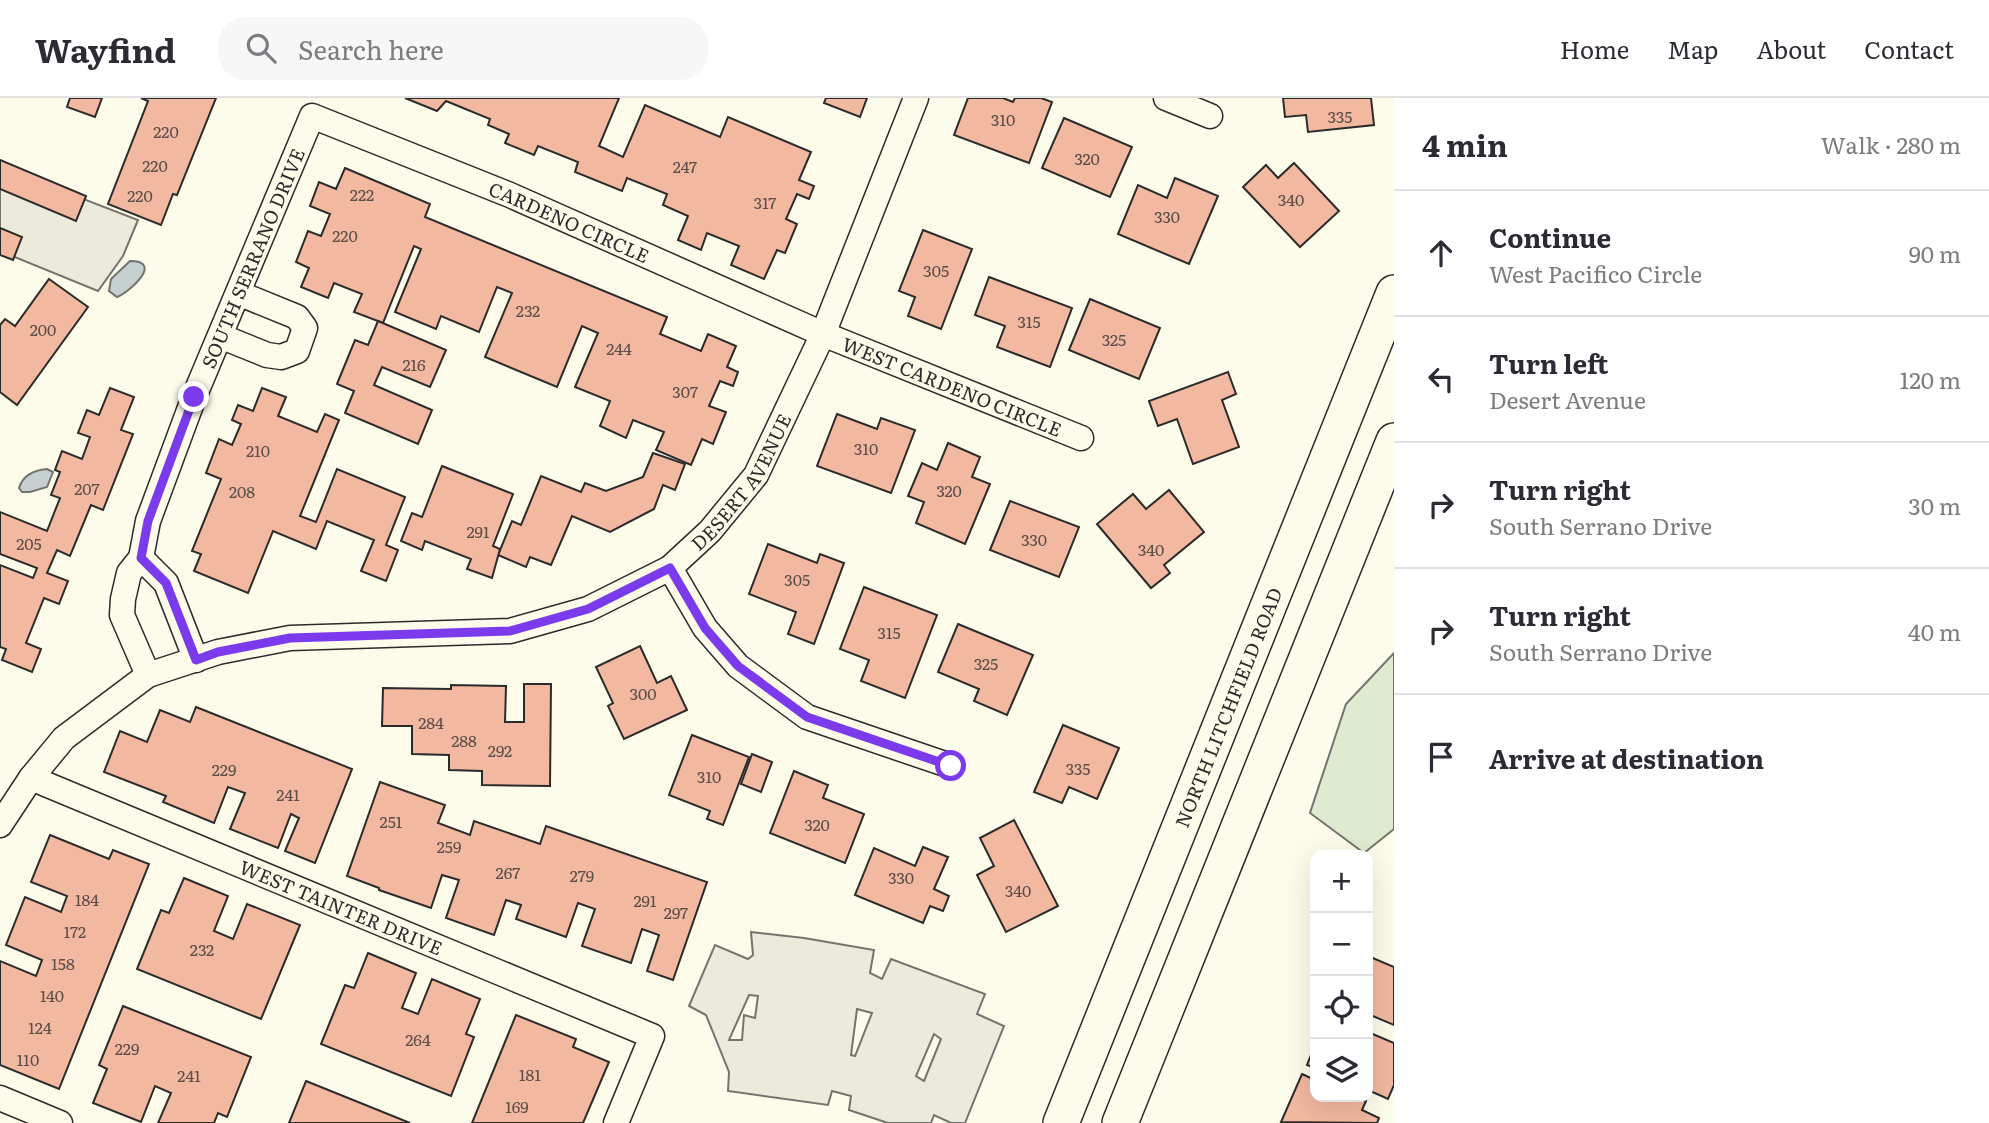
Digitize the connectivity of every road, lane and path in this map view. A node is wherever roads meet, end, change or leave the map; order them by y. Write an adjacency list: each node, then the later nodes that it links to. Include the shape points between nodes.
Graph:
1 (916, 98): 7 (street, DESERT AVENUE)
2 (1166, 98): 4 (street)
3 (312, 116): 5 (street, SOUTH SERRANO DRIVE); 7 (street, CARDENO CIRCLE, via 510,195)
4 (1210, 116)
5 (238, 293): 8 (street, SOUTH SERRANO DRIVE); 8 (street, via 297,317 305,328 298,351 281,357 267,355)
6 (1394, 293): 21 (main road, NORTH LITCHFIELD ROAD)
7 (823, 334): 9 (street, WEST CARDENO CIRCLE); 12 (street, DESERT AVENUE, via 756,475 710,531)
8 (220, 336): 11 (street, SOUTH SERRANO DRIVE, via 148,521)
9 (1081, 438)
10 (1394, 442): 22 (main road)
11 (141, 558): 13 (street, via 166,583); 14 (street, SOUTH SERRANO DRIVE, via 129,573 122,615)
12 (670, 568): 13 (street, DESERT AVENUE, via 588,609 510,631 290,638); 15 (street, via 705,628 738,666 807,717)
13 (196, 660): 14 (street, DESERT AVENUE)
14 (148, 675): 16 (street, DESERT AVENUE, via 64,738)
15 (951, 766)
16 (32, 778): 17 (street, DESERT AVENUE); 20 (street, WEST TAINTER DRIVE, via 652,1036)
17 (0, 825)
18 (0, 1098): 19 (street)
19 (60, 1123)
20 (616, 1123)
21 (1060, 1123)
22 (1120, 1123)

